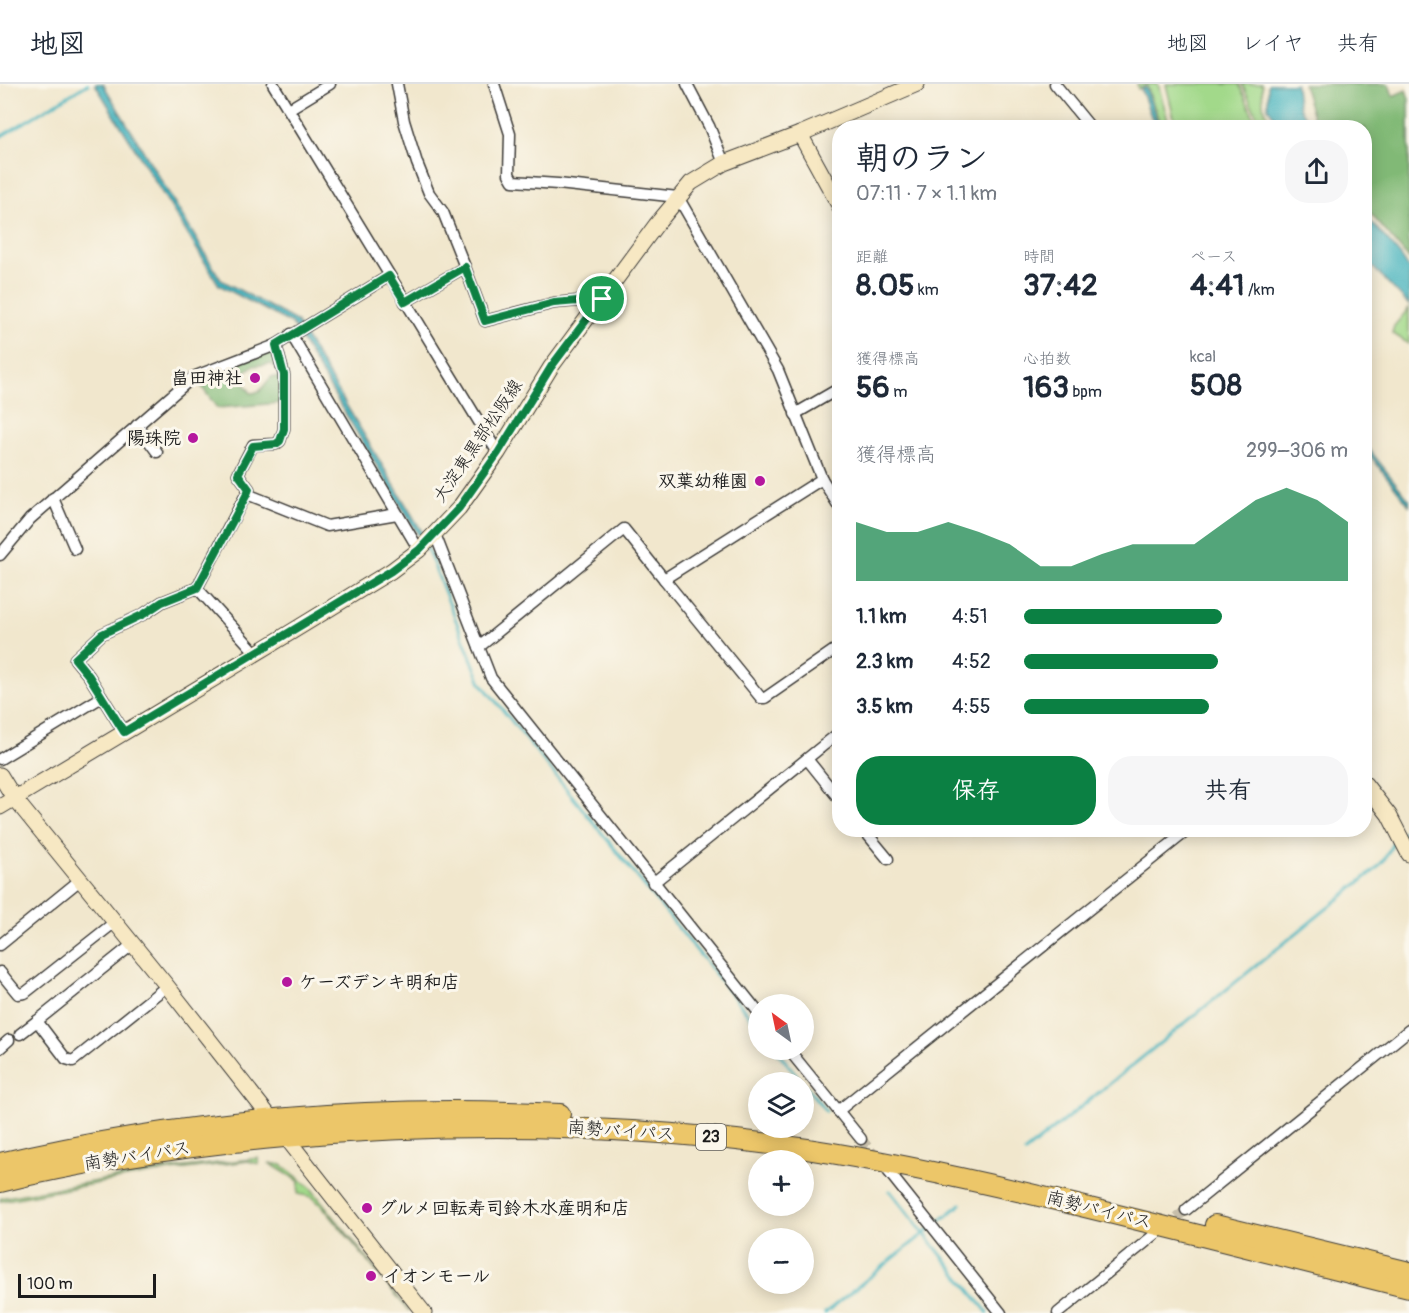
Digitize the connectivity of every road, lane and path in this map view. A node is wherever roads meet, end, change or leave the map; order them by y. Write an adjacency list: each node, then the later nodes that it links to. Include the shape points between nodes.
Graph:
1 (273, 84): 8 (street)
2 (330, 84): 8 (street)
3 (397, 84): 16 (street, via 417,163 429,193 443,212)
4 (494, 84): 15 (street, via 510,134 509,174 513,181)
5 (687, 84): 13 (street)
6 (917, 84): 10 (main road, 大淀東黒部松阪線)
7 (1055, 84): 11 (street)
8 (289, 109): 17 (street)
9 (832, 120): 12 (main road, 大淀東黒部松阪線)
10 (833, 120)
11 (1084, 120)
12 (800, 134): 13 (main road, 大淀東黒部松阪線); 14 (main road)
13 (724, 163): 15 (main road, 大淀東黒部松阪線, via 691,183)
14 (832, 192)
15 (678, 197): 18 (main road, 大淀東黒部松阪線); 23 (street, via 777,370)
16 (465, 267): 18 (street, via 485,321 554,303); 19 (street)
17 (389, 276): 19 (street); 20 (street)
18 (602, 299): 26 (main road, 大淀東黒部松阪線, via 551,367)
19 (405, 302): 26 (street)
20 (296, 331): 21 (street); 31 (street)
21 (276, 345): 24 (street, via 200,373); 28 (street, via 284,375 284,429 276,444 253,446 238,474 249,489)
22 (832, 393): 23 (street)
23 (795, 414): 27 (street)
24 (136, 425): 25 (street); 30 (street)
25 (157, 452)
26 (498, 453): 32 (main road, 大淀東黒部松阪線)
27 (822, 479): 29 (street); 36 (street)
28 (247, 494): 31 (street, via 327,526); 37 (street)
29 (832, 495)
30 (53, 498): 33 (street); 35 (street)
31 (397, 514): 34 (street)
32 (435, 534): 34 (main road, 大淀東黒部松阪線); 38 (street)
33 (75, 549)
34 (419, 550): 40 (main road, 大淀東黒部松阪線)
35 (0, 555)
36 (664, 579): 38 (street, via 624,529); 39 (street, via 761,698 765,699)
37 (197, 588): 40 (street); 41 (street, via 102,634 75,659)
38 (479, 647): 56 (street, via 491,678)
39 (832, 652)
40 (256, 653): 42 (main road, 大淀東黒部松阪線)
41 (102, 697): 42 (street); 44 (street)
42 (124, 732): 49 (main road, 大淀東黒部松阪線)
43 (832, 739): 45 (street)
44 (0, 759)
45 (807, 759): 47 (street); 56 (street)
46 (0, 776): 49 (main road)
47 (832, 790)
48 (1372, 792): 53 (main road)
49 (14, 798): 50 (main road, 大淀東黒部松阪線); 55 (main road)
50 (0, 807)
51 (870, 837): 54 (street)
52 (1179, 837): 67 (street)
53 (1409, 854)
54 (888, 859)
55 (80, 880): 57 (main road); 59 (street)
56 (654, 883): 62 (street)
57 (115, 922): 58 (main road); 60 (street, via 25,993 18,994)
58 (133, 944): 61 (main road); 63 (street)
59 (0, 945)
60 (0, 972)
61 (168, 987): 63 (street, via 73,1061 66,1059); 68 (main road)
62 (748, 999)
63 (37, 1021): 65 (street)
64 (1409, 1030): 74 (street)
65 (0, 1048)
66 (797, 1060): 67 (street)
67 (838, 1111): 70 (street)
68 (273, 1120): 69 (main road); 71 (highway, 南勢バイパス / 23, via 156,1134); 76 (highway, 南勢バイパス / 23, via 472,1111 613,1117 755,1130 932,1159)
69 (286, 1137): 73 (highway, 南勢バイパス / 23, via 147,1153); 77 (highway, 南勢バイパス / 23, via 542,1126 681,1134 798,1148 961,1178); 78 (main road)
70 (861, 1139)
71 (0, 1163)
72 (888, 1171): 79 (street)
73 (0, 1182)
74 (1186, 1210)
75 (1158, 1232): 80 (street)
76 (1409, 1272)
77 (1409, 1288)
78 (424, 1313)
79 (1001, 1313)
80 (1058, 1313)

